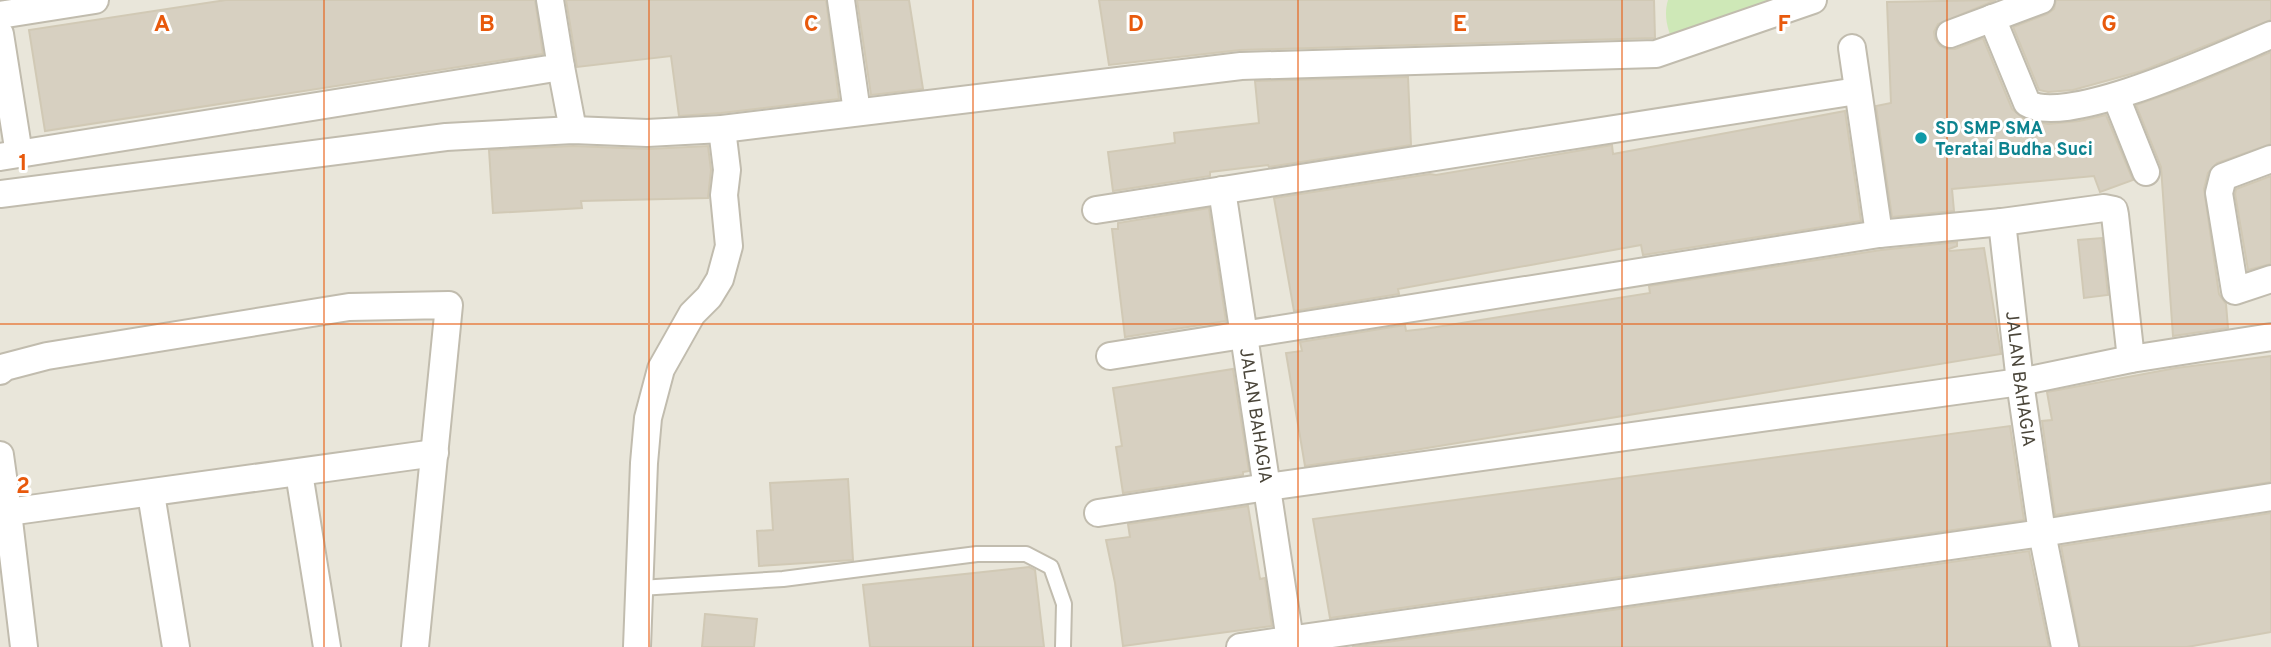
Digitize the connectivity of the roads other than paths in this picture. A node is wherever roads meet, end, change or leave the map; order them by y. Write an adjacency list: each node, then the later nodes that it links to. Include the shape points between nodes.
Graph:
1 (95, 0): 6 (street)
2 (550, 0): 12 (street)
3 (841, 0): 15 (street)
4 (1812, 0): 15 (street, via 1656,54 1241,66)
5 (2041, 0): 7 (street)
6 (0, 15)
7 (1992, 18): 9 (street); 14 (street, via 2026,103 2034,108 2068,108)
8 (0, 34): 18 (street)
9 (1950, 34)
10 (2271, 36): 14 (street)
11 (1852, 48): 13 (street)
12 (561, 67): 17 (street); 18 (street)
13 (1857, 91): 21 (street); 25 (street)
14 (2116, 97): 20 (street)
15 (857, 112): 16 (street)
16 (722, 128): 17 (street, via 647,133); 42 (street, via 729,246 720,279 692,314 661,369 648,418)
17 (573, 130): 22 (street, via 446,136)
18 (9, 155)
19 (2271, 159): 26 (street, via 2223,177 2219,193 2235,290)
20 (2146, 172)
21 (1222, 190): 23 (street); 27 (street, JALAN BAHAGIA)
22 (0, 194)
23 (1096, 210)
24 (2002, 222): 25 (street); 30 (street, via 2113,210); 32 (street, JALAN BAHAGIA)
25 (1879, 234): 27 (street)
26 (2271, 279)
27 (1244, 334): 29 (street); 36 (street, JALAN BAHAGIA)
28 (2271, 337): 30 (street)
29 (1110, 356)
30 (2131, 359): 32 (street)
31 (0, 370): 33 (street, via 47,356 349,307 449,305)
32 (2020, 382): 36 (street); 41 (street, JALAN BAHAGIA)
33 (436, 453): 35 (street); 47 (street)
34 (0, 454): 39 (street)
35 (299, 473): 37 (street); 46 (street)
36 (1267, 487): 40 (street); 43 (street, JALAN BAHAGIA)
37 (151, 494): 39 (street); 45 (street)
38 (2271, 497): 41 (street)
39 (8, 512): 44 (street)
40 (1098, 513)
41 (2042, 533): 43 (street); 51 (street, JALAN BAHAGIA)
42 (640, 588): 48 (street); 49 (lane, via 783,579 977,554 1027,554 1051,567 1064,604)
43 (1291, 643): 50 (street)
44 (24, 647)
45 (176, 647)
46 (327, 647)
47 (415, 647)
48 (637, 647)
49 (1063, 647)
50 (1240, 647)
51 (2065, 647)

